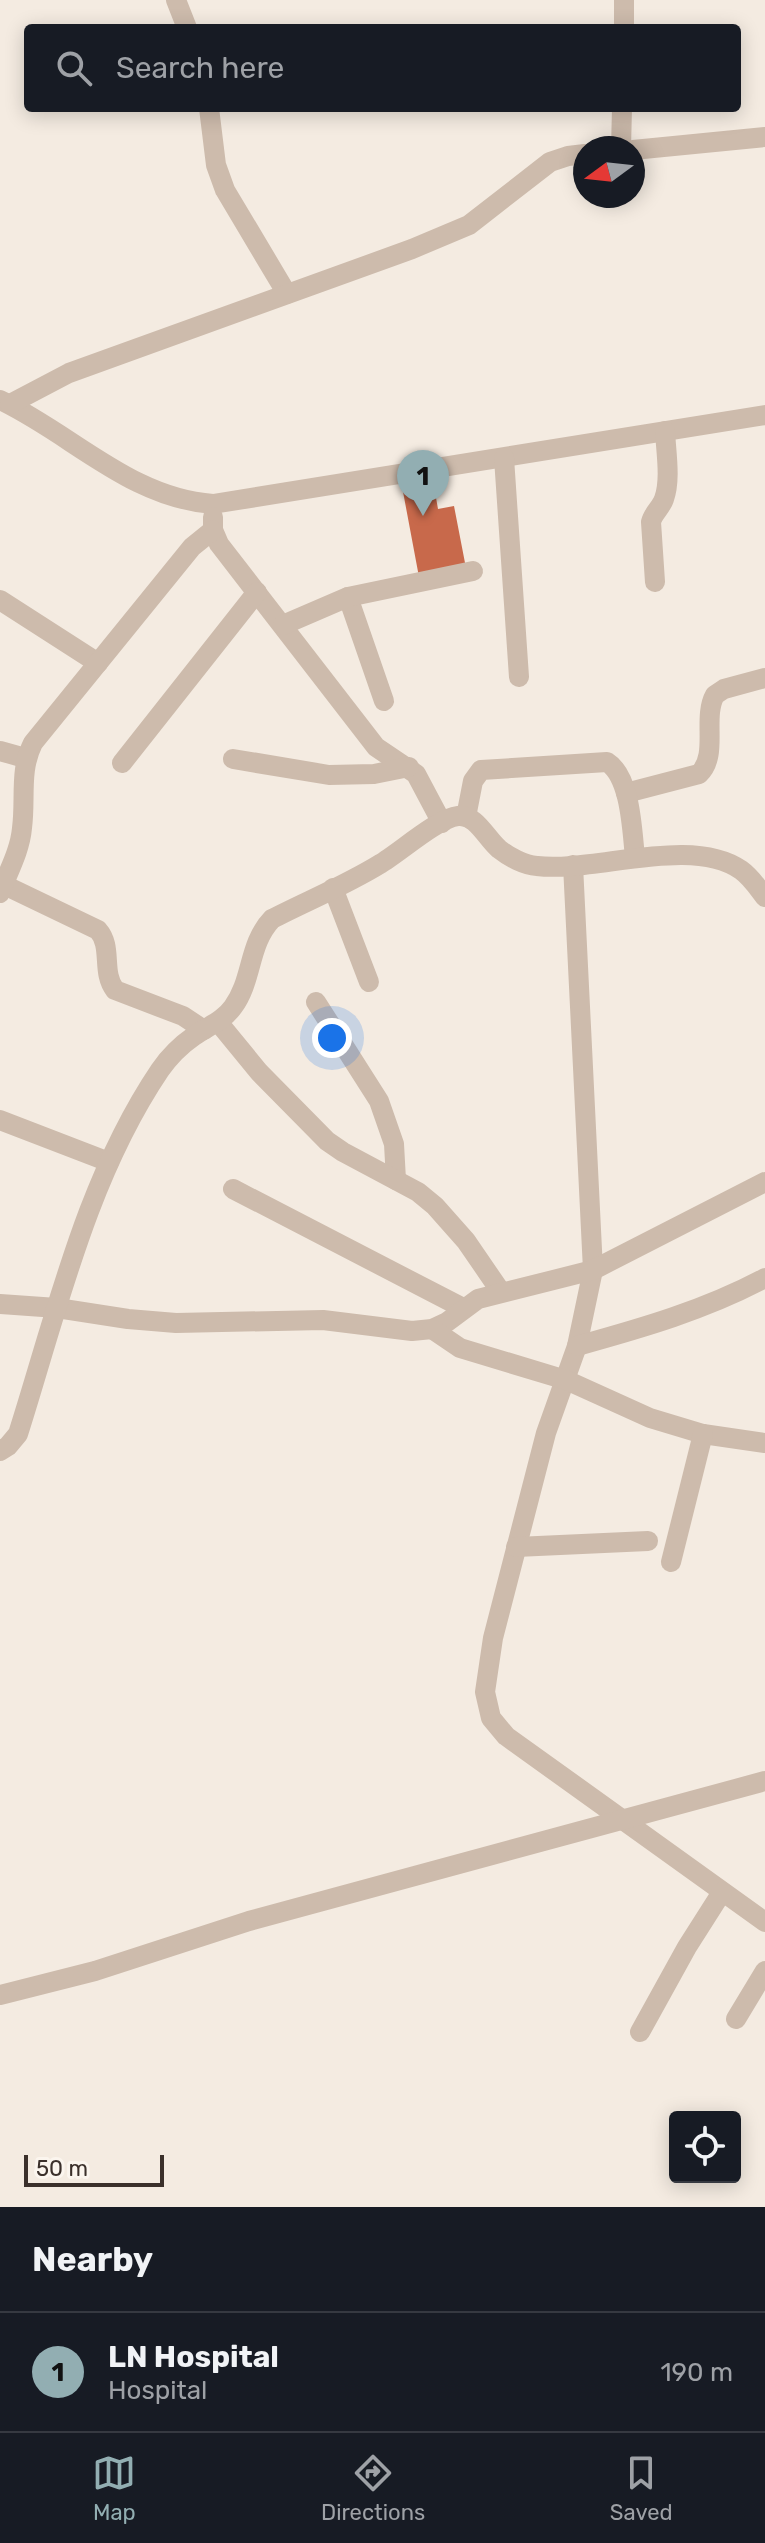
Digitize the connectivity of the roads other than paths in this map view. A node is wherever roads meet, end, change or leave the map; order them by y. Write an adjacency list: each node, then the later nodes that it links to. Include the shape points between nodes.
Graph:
1 (176, 0): 3 (street)
2 (624, 0): 4 (street)
3 (185, 24)
4 (624, 24)
5 (209, 112): 11 (street, via 225,190)
6 (622, 112): 7 (street)
7 (621, 136)
8 (765, 137): 9 (street)
9 (645, 149)
10 (573, 155): 11 (street, via 550,162 469,225)
11 (287, 294): 12 (street, via 69,373)
12 (5, 402): 16 (street, via 118,474 173,498)
13 (765, 415): 14 (street)
14 (665, 431): 15 (street); 19 (street, via 666,490 651,522)
15 (504, 458): 16 (street); 25 (street)
16 (213, 504): 17 (street)
17 (213, 530): 20 (street); 24 (street, via 192,547)
18 (473, 571): 21 (street)
19 (655, 582)
20 (257, 592): 23 (street); 31 (street)
21 (348, 597): 23 (street); 27 (street)
22 (0, 601): 24 (street)
23 (283, 625): 32 (street, via 376,747)
24 (98, 663): 29 (street)
25 (519, 677)
26 (765, 678): 33 (street, via 715,695 708,757 699,774)
27 (384, 701)
28 (0, 751): 29 (street)
29 (25, 758): 38 (street, via 22,830)
30 (233, 759): 32 (street, via 329,775)
31 (122, 763)
32 (409, 767): 35 (street)
33 (626, 793): 34 (street, via 618,772 607,762 487,767 476,774); 36 (street)
34 (466, 817): 35 (street); 37 (street, via 518,861)
35 (442, 823): 39 (street)
36 (635, 857): 37 (street); 40 (street, via 685,856 728,864 741,870)
37 (573, 865): 49 (street)
38 (1, 887): 43 (street, via 98,930 115,990)
39 (333, 888): 41 (street); 43 (street, via 261,930 241,995)
40 (765, 897)
41 (369, 982)
42 (316, 1002): 46 (street, via 379,1101 394,1144)
43 (211, 1026): 45 (street, via 176,1050 161,1069); 46 (street, via 327,1141)
44 (0, 1120): 45 (street)
45 (109, 1162): 53 (street)
46 (396, 1180): 51 (street, via 435,1206)
47 (765, 1182): 49 (street)
48 (233, 1189): 54 (street)
49 (593, 1270): 51 (street); 56 (street)
50 (765, 1278): 56 (street, via 679,1317)
51 (501, 1292): 54 (street)
52 (0, 1304): 53 (street)
53 (57, 1308): 55 (street, via 176,1323 323,1320); 60 (street, via 18,1434)
54 (463, 1308): 55 (street)
55 (432, 1329): 57 (street, via 460,1348)
56 (577, 1346): 57 (street)
57 (566, 1380): 58 (street, via 650,1418); 62 (street)
58 (703, 1434): 59 (street); 63 (street)
59 (765, 1443)
60 (0, 1451)
61 (648, 1541): 62 (street)
62 (516, 1547): 65 (street, via 485,1692 491,1718 506,1736)
63 (671, 1562)
64 (765, 1781): 65 (street)
65 (620, 1820): 66 (street); 69 (street)
66 (722, 1892): 67 (street); 71 (street)
67 (765, 1922)
68 (762, 1983): 70 (street)
69 (0, 1995)
70 (736, 2019)
71 (640, 2032)

